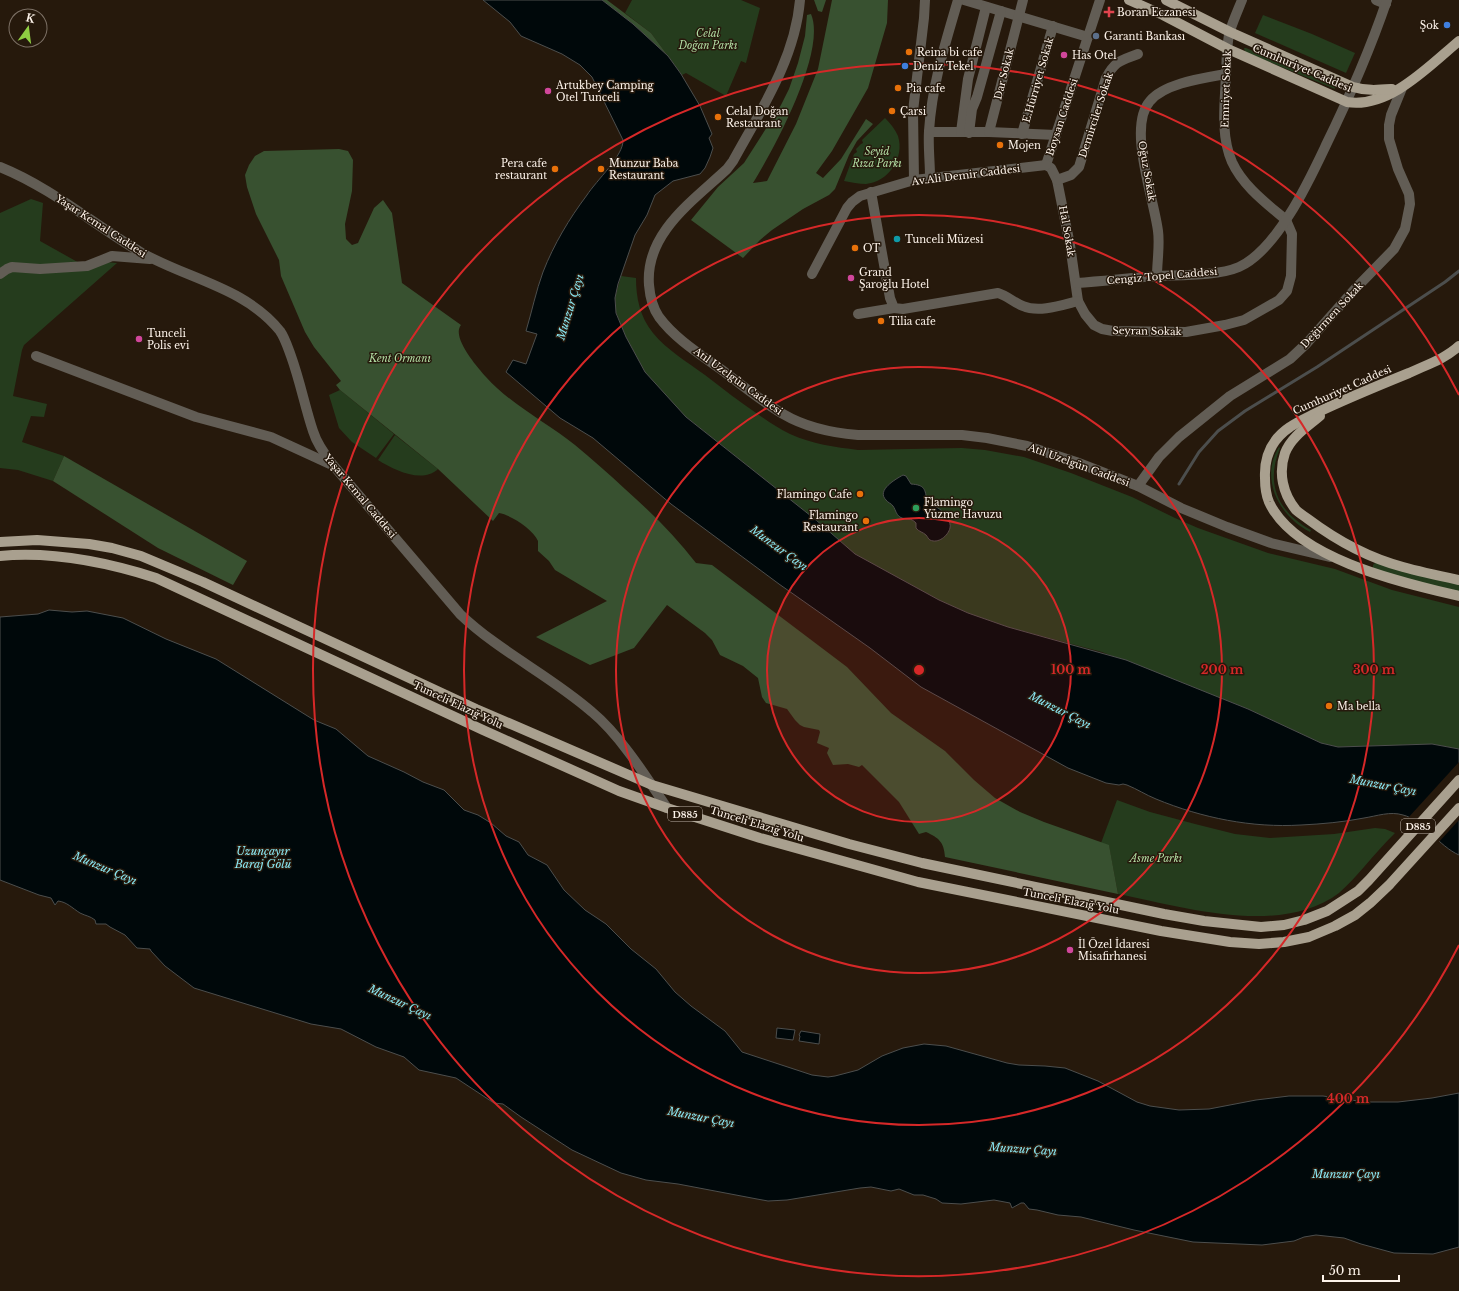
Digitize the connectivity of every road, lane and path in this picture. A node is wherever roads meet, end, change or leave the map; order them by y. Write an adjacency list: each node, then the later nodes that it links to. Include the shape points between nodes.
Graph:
1 (800, 0): 48 (street, Atıl Uzelgün Caddesi, via 796,25 780,75 733,161 676,216 656,248 648,279 649,294 658,316 689,345 750,391 795,420 833,432 852,434 962,434 1010,442 1043,450)
2 (925, 0): 32 (street, via 913,111)
3 (958, 0): 24 (street, via 939,63)
4 (964, 0): 11 (street)
5 (1023, 0): 13 (street, Dar Sokak)
6 (1100, 0): 16 (street, Boysan Caddesi)
7 (1129, 0): 18 (main road, Cumhuriyet Caddesi)
8 (1166, 0): 15 (main road)
9 (1242, 0): 15 (street, Emniyet Sokak)
10 (1383, 1): 21 (street, Cengiz Topel Caddesi, via 1371,44)
11 (986, 6): 12 (street); 26 (street, via 968,79)
12 (1001, 11): 13 (street); 26 (street)
13 (1019, 16): 14 (street); 25 (street, Dar Sokak)
14 (1053, 26): 16 (street); 27 (street, E.Hürriyet Sokak)
15 (1230, 32): 18 (street, Emniyet Sokak); 21 (main road)
16 (1088, 37): 28 (street, Boysan Caddesi)
17 (1459, 41): 22 (main road, Cumhuriyet Caddesi)
18 (1228, 49): 20 (street, Emniyet Sokak); 23 (main road, Cumhuriyet Caddesi)
19 (1138, 54): 33 (street, Demirciler Sokak, via 1116,63 1111,68 1079,167 1071,175)
20 (1226, 74): 35 (street, Emniyet Sokak, via 1224,132 1232,162 1249,186); 39 (street, Oğuz Sokak, via 1174,86 1158,94 1144,109 1140,140 1158,232)
21 (1352, 87): 22 (main road, via 1371,91); 23 (street, Cengiz Topel Caddesi)
22 (1402, 88): 23 (main road, Cumhuriyet Caddesi, via 1372,101); 48 (street, Değirmen Sokak, via 1391,115 1389,138 1409,194 1410,204 1405,229 1394,249 1301,349 1290,359 1230,396 1179,437 1159,456)
23 (1347, 102): 35 (street, Cengiz Topel Caddesi)
24 (929, 132): 26 (street); 31 (street)
25 (990, 132): 26 (street); 27 (street)
26 (965, 133)
27 (1022, 134): 28 (street)
28 (1056, 135): 29 (street, Boysan Caddesi)
29 (1046, 165): 31 (street, Av.Ali Demir Caddesi); 33 (street, Hal Sokak, via 1051,168)
30 (0, 167): 36 (street, Yaşar Kemal Caddesi, via 34,183)
31 (930, 177): 32 (street, Av.Ali Demir Caddesi)
32 (914, 180): 34 (street, Av.Ali Demir Caddesi)
33 (1057, 180): 40 (street, Hal Sokak)
34 (871, 192): 38 (street, Av.Ali Demir Caddesi, via 860,196 847,208); 42 (street)
35 (1286, 220): 39 (street, Cengiz Topel Caddesi, via 1267,244 1239,267 1209,273); 41 (street, Seyran Sokak, via 1292,234 1291,276 1287,291 1279,300 1244,320 1186,332 1113,331 1094,325)
36 (154, 259): 37 (street, via 112,256 87,266 40,269 12,267); 47 (street, Yaşar Kemal Caddesi, via 237,296 254,307 281,332 297,371 313,432)
37 (0, 274)
38 (812, 274)
39 (1156, 276): 40 (street, Cengiz Topel Caddesi)
40 (1077, 283): 41 (street, Hal Sokak)
41 (1078, 301): 42 (street, via 1033,309 998,293 903,309)
42 (894, 308): 43 (street)
43 (858, 314)
44 (1459, 346): 46 (main road, Cumhuriyet Caddesi, via 1442,359)
45 (36, 356): 47 (street, via 196,417 272,437)
46 (1331, 405): 51 (main road, Cumhuriyet Caddesi, via 1290,426 1277,438 1268,452 1264,469 1268,501 1278,517 1290,530); 52 (main road, via 1293,439 1285,452 1281,469 1282,483 1297,511 1334,536 1377,558 1402,567)
47 (333, 465): 55 (street, Yaşar Kemal Caddesi, via 460,614 483,635 604,722)
48 (1138, 486): 51 (street, Atıl Uzelgün Caddesi, via 1180,508 1271,543)
49 (0, 542): 55 (main road, Tunceli Elazığ Yolu / D885, via 37,540 89,544 141,556 203,582 476,710)
50 (0, 556): 56 (main road, Tunceli Elazığ Yolu / D885, via 38,555 82,559 156,578 483,730 619,790)
51 (1338, 559): 53 (main road, Cumhuriyet Caddesi, via 1396,581)
52 (1459, 580)
53 (1459, 596)
54 (1459, 780): 55 (main road, Tunceli Elazığ Yolu / D885, via 1358,891 1327,911 1304,920 1261,927 1164,914 922,863 849,844)
55 (652, 785): 56 (street, Yaşar Kemal Caddesi)
56 (667, 808): 57 (main road, Tunceli Elazığ Yolu / D885, via 760,838 918,882 1160,931 1260,944 1309,937 1355,915 1390,884)
57 (1459, 808)

